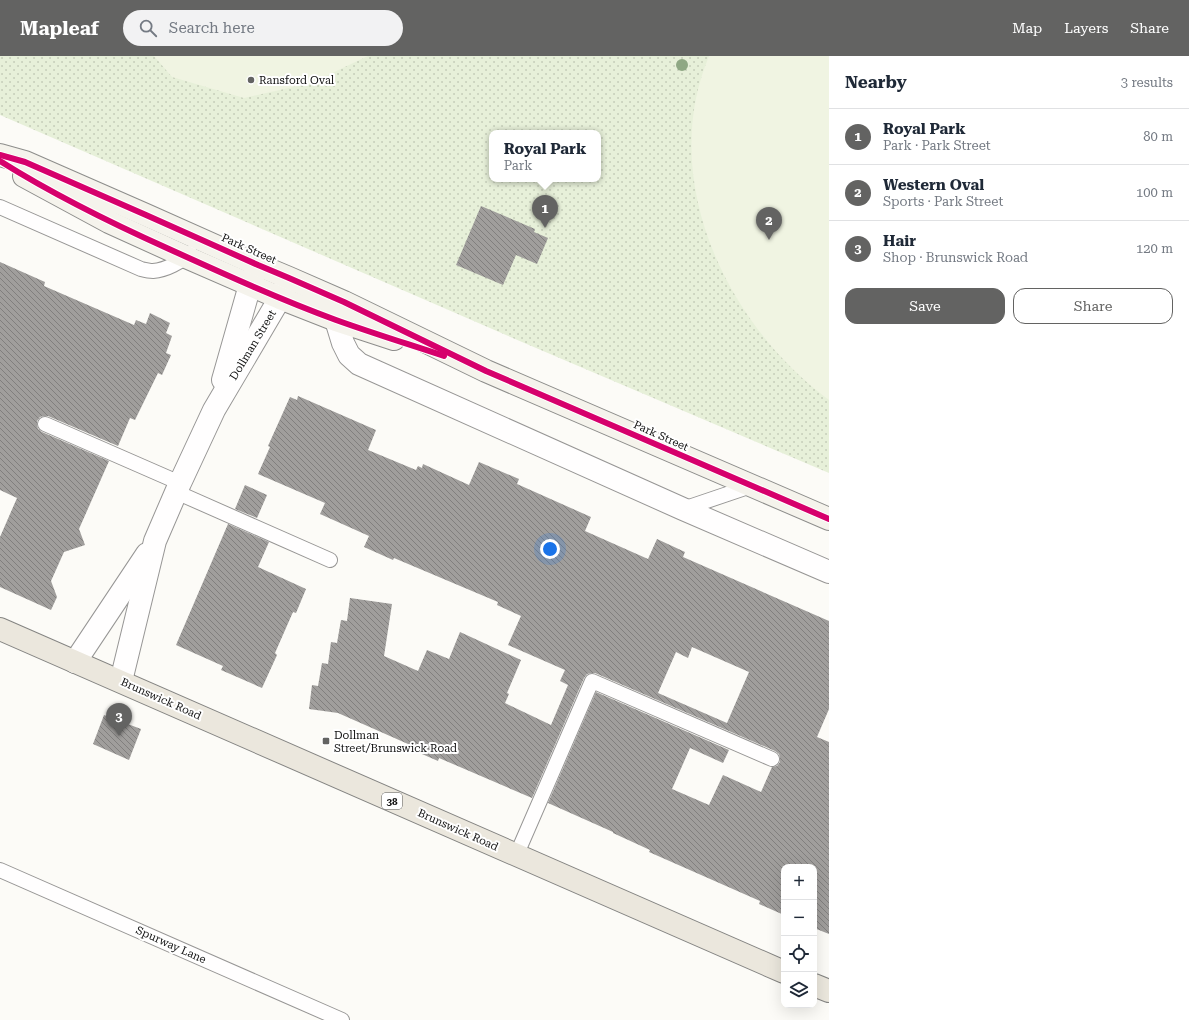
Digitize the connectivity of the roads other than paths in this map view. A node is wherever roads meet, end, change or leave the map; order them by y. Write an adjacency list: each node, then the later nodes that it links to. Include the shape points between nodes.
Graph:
1 (0, 155): 4 (street, Park Street, via 25,162)
2 (0, 161): 5 (street, Park Street, via 109,222)
3 (0, 207): 5 (lane, via 140,269 154,271 166,268)
4 (203, 240): 5 (lane); 6 (street, Park Street)
5 (186, 257): 8 (street, Park Street)
6 (258, 265): 7 (street, Park Street); 8 (street, Dollman Street)
7 (289, 278): 9 (street, Dollman Street); 11 (street, Park Street)
8 (250, 286): 9 (street, Park Street); 12 (street, Dollman Street)
9 (280, 298): 10 (street, Park Street); 12 (street, Dollman Street)
10 (336, 320): 11 (street, Park Street); 16 (street, via 349,355 359,364)
11 (486, 370): 14 (street, Park Street)
12 (214, 410): 15 (street, Dollman Street)
13 (45, 424): 15 (lane)
14 (751, 486): 16 (lane); 17 (street, Park Street)
15 (178, 487): 18 (street, Dollman Street); 19 (lane)
16 (683, 509): 20 (street)
17 (829, 519)
18 (155, 541): 22 (street, Dollman Street); 23 (street, Dollman Street)
19 (330, 560)
20 (829, 572)
21 (0, 629): 22 (main road, Brunswick Road / 38)
22 (75, 662): 23 (main road, Brunswick Road / 38)
23 (121, 681): 25 (main road, Brunswick Road / 38)
24 (772, 759): 25 (lane, via 592,681)
25 (516, 856): 27 (main road, Brunswick Road / 38)
26 (0, 870): 30 (lane, Spurway Lane)
27 (781, 971)
28 (817, 986): 29 (main road)
29 (829, 991)
30 (342, 1020)

